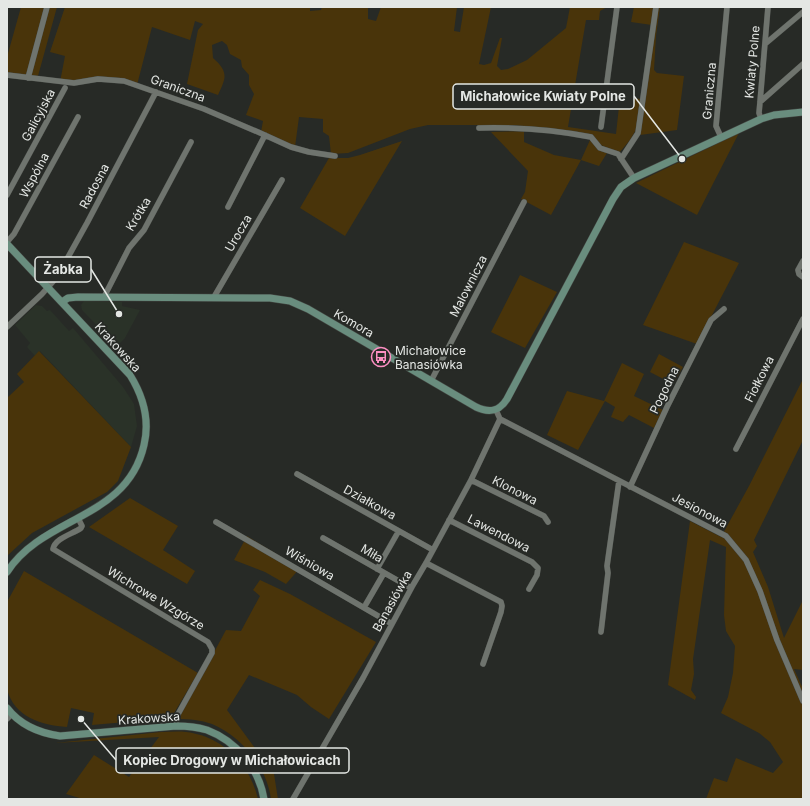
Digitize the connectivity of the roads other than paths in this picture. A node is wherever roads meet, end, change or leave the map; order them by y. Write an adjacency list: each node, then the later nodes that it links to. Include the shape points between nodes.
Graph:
1 (48, 7): 10 (street)
2 (617, 7): 17 (street)
3 (656, 7): 23 (street, via 638,133)
4 (728, 7): 20 (street, Graniczna, via 716,126)
5 (768, 7): 7 (street, Kwiaty Polne)
6 (803, 12): 7 (street)
7 (765, 44): 13 (street, Kwiaty Polne)
8 (803, 64): 13 (street)
9 (7, 75): 10 (street, Graniczna)
10 (28, 78): 12 (street, Graniczna, via 74,82 98,79 124,81)
11 (65, 88): 26 (street, Galicyjska)
12 (156, 92): 19 (street, Graniczna); 32 (street, Radosna, via 82,231)
13 (760, 102): 16 (street, Kwiaty Polne)
14 (803, 112): 16 (street)
15 (78, 117): 29 (street, Wspólna)
16 (760, 119): 20 (street)
17 (601, 127)
18 (479, 128): 23 (street, via 576,134 592,138 600,148 618,154)
19 (265, 135): 22 (street, Graniczna, via 291,147); 28 (street)
20 (721, 137): 24 (street)
21 (191, 142): 33 (street, Krótka, via 144,230 129,248)
22 (335, 156)
23 (621, 159): 24 (street)
24 (634, 178): 40 (street, via 612,199 507,399)
25 (282, 180): 34 (street, Urocza)
26 (7, 195)
27 (524, 202): 39 (street, Malownicza)
28 (228, 207)
29 (7, 243): 32 (street, Krakowska)
30 (803, 260): 31 (street, via 798,270)
31 (803, 277)
32 (48, 287): 35 (street, Krakowska); 38 (street, Radosna)
33 (104, 297): 34 (street, Komora); 35 (street, Komora, via 70,297)
34 (214, 297): 39 (street, Komora, via 270,298 295,302)
35 (62, 302): 47 (street, Krakowska, via 130,375 142,398 147,430 144,447 133,475 106,502)
36 (724, 309): 46 (street, Pogodna, via 711,320)
37 (803, 319): 42 (street, Fiołkowa)
38 (7, 327)
39 (431, 381): 40 (street, Komora, via 483,410)
40 (496, 410): 41 (street)
41 (500, 420): 44 (street, Banasiówka); 45 (street, Jesionowa)
42 (736, 449)
43 (297, 474): 53 (street, Działkowa)
44 (470, 480): 48 (street, Banasiówka); 50 (street, Klonowa, via 544,516)
45 (619, 481): 46 (street, Jesionowa); 62 (street)
46 (630, 487): 64 (street, Jesionowa, via 726,536 746,560)
47 (78, 518): 56 (street, Krakowska, via 28,548); 66 (street, Wichrowe Wzgórze, via 81,528 58,541 53,549 208,642 212,649 176,716)
48 (449, 520): 53 (street, Banasiówka); 59 (street, Lawendowa, via 532,562 538,568)
49 (216, 522): 61 (street, Wiśniowa)
50 (548, 522)
51 (397, 534): 55 (street)
52 (323, 538): 55 (street, Miła)
53 (432, 550): 54 (street, Banasiówka)
54 (426, 563): 58 (street, Banasiówka); 63 (street, via 501,602 501,612)
55 (377, 569): 57 (street, Miła)
56 (7, 572)
57 (384, 573): 58 (street, Miła); 60 (street)
58 (411, 588): 61 (street, Banasiówka)
59 (529, 589)
60 (366, 604)
61 (392, 624): 68 (street, Banasiówka)
62 (601, 632)
63 (484, 664)
64 (803, 702)
65 (9, 714): 66 (street, Krakowska, via 37,731 60,736)
66 (176, 726): 67 (street, Krakowska, via 206,730 234,746 250,764 261,786)
67 (264, 799)
68 (293, 799)

